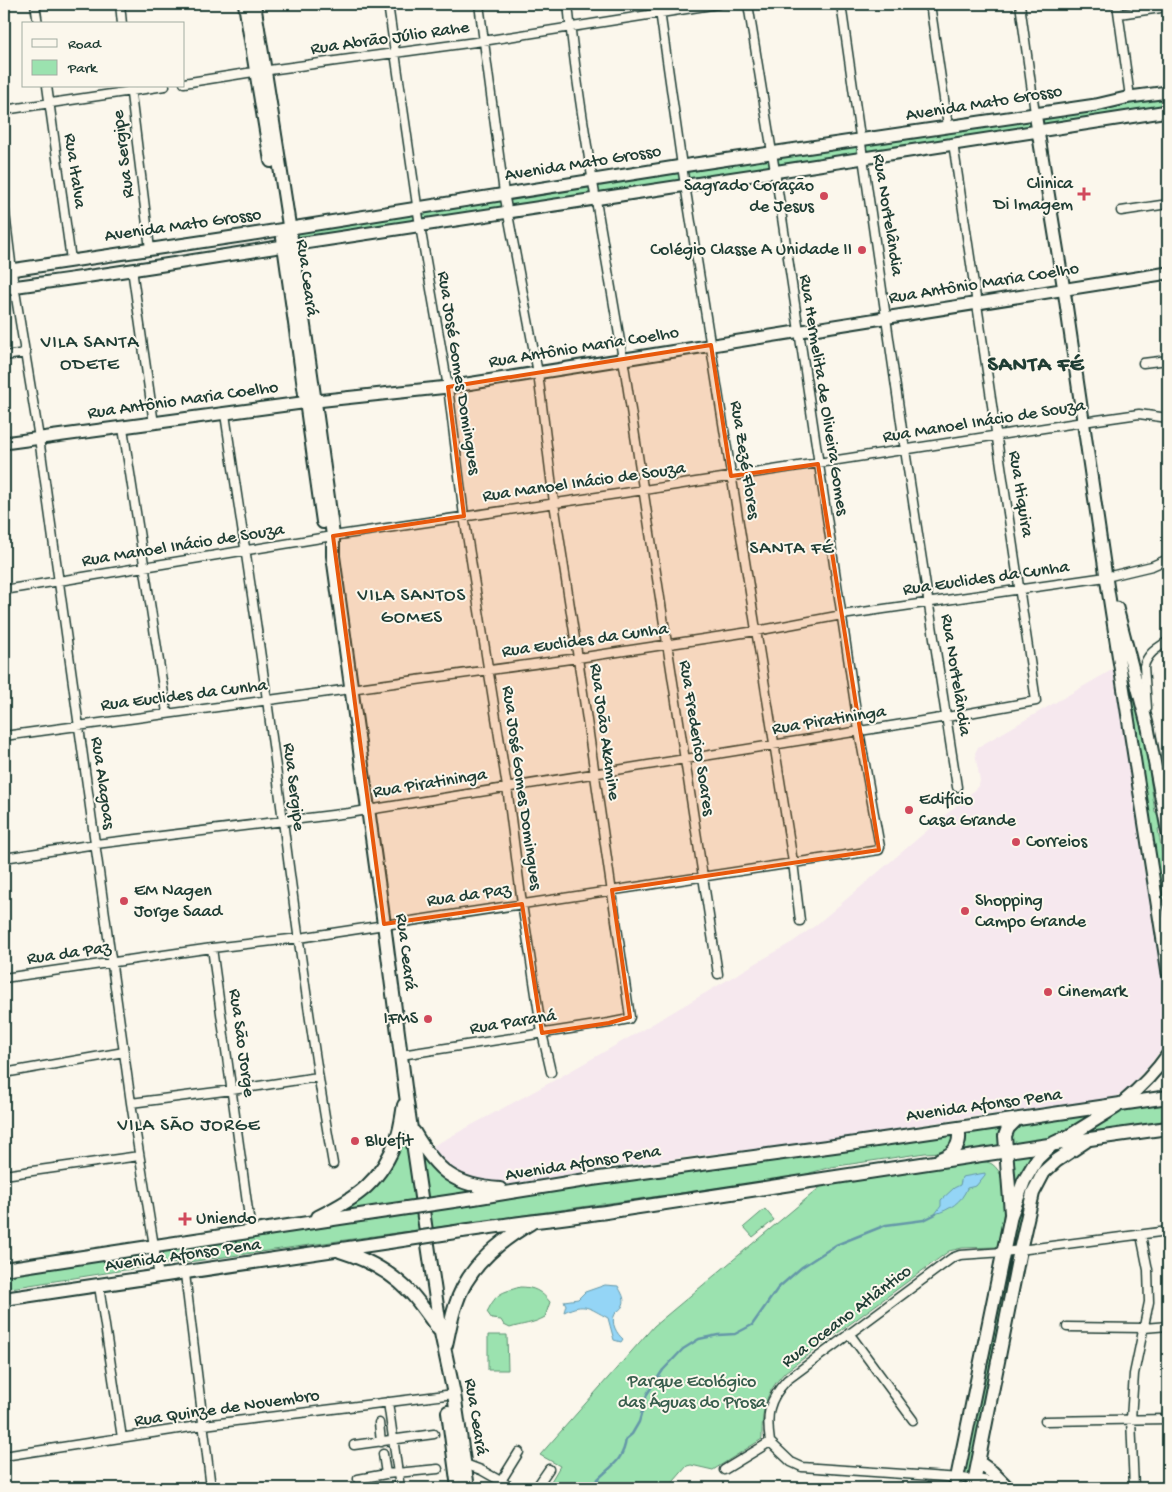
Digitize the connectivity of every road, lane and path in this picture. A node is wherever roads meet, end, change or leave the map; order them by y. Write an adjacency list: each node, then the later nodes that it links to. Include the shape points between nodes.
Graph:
1 (35, 4): 18 (street)
2 (120, 4): 19 (street)
3 (246, 4): 23 (main road, Rua Ceará)
4 (254, 4): 23 (main road, Rua Ceará)
5 (388, 4): 22 (street, Rua José Gomes Domingues)
6 (479, 4): 21 (street, Rua João Akamine)
7 (568, 4): 20 (street, Rua Frederico Soares)
8 (659, 4): 16 (street, Rua Zezé Flores)
9 (718, 4): 16 (street, Rua Abrão Júlio Rahe)
10 (748, 4): 37 (street, Rua Hermelita de Oliveira Gomes)
11 (841, 4): 35 (street, Rua Nortelândia)
12 (930, 4): 33 (street)
13 (1020, 4): 32 (street)
14 (1117, 4): 17 (street)
15 (1168, 7): 17 (street)
16 (660, 12): 20 (street, Rua Abrão Júlio Rahe); 39 (street, Rua Zezé Flores)
17 (1118, 14): 28 (street)
18 (38, 22)
19 (122, 22)
20 (570, 27): 21 (street, Rua Abrão Júlio Rahe); 41 (street, Rua Frederico Soares)
21 (484, 41): 22 (street, Rua Abrão Júlio Rahe); 43 (street, Rua João Akamine)
22 (394, 53): 23 (street, Rua Abrão Júlio Rahe); 47 (street, Rua José Gomes Domingues)
23 (261, 71): 24 (street, Rua Abrão Júlio Rahe); 51 (main road, Rua Ceará)
24 (185, 83)
25 (47, 88): 29 (street, Rua Italva)
26 (131, 89): 29 (street); 54 (street, Rua Sergipe)
27 (1168, 92): 28 (main road, Avenida Mato Grosso)
28 (1130, 97): 32 (main road, Avenida Mato Grosso)
29 (49, 103): 30 (street); 56 (street, Rua Italva)
30 (4, 110)
31 (1168, 111): 34 (main road, Avenida Mato Grosso)
32 (1035, 113): 33 (main road, Avenida Mato Grosso); 34 (main road)
33 (948, 126): 35 (main road, Avenida Mato Grosso)
34 (1038, 132): 36 (main road, Avenida Mato Grosso); 62 (main road)
35 (859, 141): 37 (main road, Avenida Mato Grosso); 38 (street, Rua Nortelândia)
36 (953, 143): 38 (main road, Avenida Mato Grosso); 63 (street, Rua Itiquira)
37 (771, 153): 39 (main road, Avenida Mato Grosso); 40 (street, Rua Hermelita de Oliveira Gomes)
38 (864, 159): 40 (main road, Avenida Mato Grosso); 64 (street, Rua Nortelândia)
39 (682, 166): 41 (main road, Avenida Mato Grosso); 42 (street, Rua Zezé Flores)
40 (775, 171): 42 (main road, Avenida Mato Grosso); 65 (street, Rua Hermelita de Oliveira Gomes)
41 (592, 180): 43 (main road, Avenida Mato Grosso); 44 (street, Rua Frederico Soares)
42 (686, 185): 44 (main road, Avenida Mato Grosso); 66 (street, Rua Zezé Flores)
43 (504, 194): 47 (main road, Avenida Mato Grosso); 49 (street, Rua João Akamine)
44 (596, 199): 49 (main road, Avenida Mato Grosso); 69 (street, Rua Frederico Soares)
45 (1168, 204): 48 (street)
46 (4, 205): 57 (street, Rua Alagoas)
47 (418, 208): 50 (street, Rua José Gomes Domingues); 51 (main road, Avenida Mato Grosso)
48 (1121, 210)
49 (509, 213): 50 (main road, Avenida Mato Grosso); 72 (street, Rua João Akamine)
50 (420, 226): 53 (main road, Avenida Mato Grosso); 73 (street, Rua José Gomes Domingues)
51 (286, 229): 52 (main road, Avenida Mato Grosso); 53 (main road, Rua Ceará)
52 (247, 235): 54 (main road, Avenida Mato Grosso); 55 (main road, via 246,246)
53 (289, 246): 55 (main road, Avenida Mato Grosso); 74 (main road, Rua Ceará)
54 (150, 249): 56 (main road, Avenida Mato Grosso)
55 (235, 254): 58 (main road, Avenida Mato Grosso)
56 (71, 260): 57 (main road, Avenida Mato Grosso); 60 (main road)
57 (8, 270): 61 (street, Rua Alagoas)
58 (132, 270): 60 (main road, Avenida Mato Grosso); 78 (street)
59 (1168, 273): 62 (main road, Rua Antônio Maria Coelho)
60 (78, 277): 61 (main road, Avenida Mato Grosso)
61 (9, 287): 67 (street, Rua Alagoas)
62 (1064, 290): 63 (main road, Rua Antônio Maria Coelho); 77 (main road)
63 (976, 303): 64 (main road, Rua Antônio Maria Coelho); 80 (street, Rua Itiquira)
64 (887, 317): 65 (main road, Rua Antônio Maria Coelho); 83 (street, Rua Nortelândia)
65 (798, 331): 66 (main road, Rua Antônio Maria Coelho); 84 (street, Rua Hermelita de Oliveira Gomes)
66 (711, 345): 69 (main road, Rua Antônio Maria Coelho); 85 (street, Rua Zezé Flores)
67 (26, 353): 68 (street); 81 (street, Rua Alagoas)
68 (4, 356)
69 (623, 360): 72 (main road, Rua Antônio Maria Coelho); 86 (street, Rua Frederico Soares)
70 (1168, 360): 71 (street)
71 (1143, 363)
72 (538, 373): 73 (main road, Rua Antônio Maria Coelho); 87 (street, Rua João Akamine)
73 (448, 387): 74 (main road, Rua Antônio Maria Coelho); 88 (street, Rua José Gomes Domingues)
74 (311, 402): 75 (main road, Rua Antônio Maria Coelho); 89 (main road, Rua Ceará)
75 (225, 414): 78 (main road, Rua Antônio Maria Coelho); 90 (street, Rua Sergipe)
76 (1168, 418): 77 (street, Rua Manoel Inácio de Souza, via 1139,414)
77 (1082, 422): 80 (street, Rua Manoel Inácio de Souza); 93 (main road)
78 (154, 424): 79 (main road, Rua Antônio Maria Coelho)
79 (124, 428): 81 (main road, Rua Antônio Maria Coelho); 92 (street)
80 (996, 436): 83 (street, Rua Manoel Inácio de Souza); 96 (street, Rua Itiquira)
81 (39, 438): 82 (main road, Rua Antônio Maria Coelho); 94 (street, Rua Alagoas)
82 (4, 443)
83 (905, 450): 84 (street, Rua Manoel Inácio de Souza); 97 (street, Rua Nortelândia)
84 (818, 464): 85 (street, Rua Manoel Inácio de Souza); 98 (street, Rua Hermelita de Oliveira Gomes)
85 (731, 476): 86 (street, Rua Manoel Inácio de Souza); 99 (street, Rua Zezé Flores)
86 (644, 490): 87 (street, Rua Manoel Inácio de Souza); 101 (street, Rua Frederico Soares)
87 (554, 503): 88 (street, Rua Manoel Inácio de Souza); 102 (street, Rua João Akamine)
88 (464, 516): 89 (street, Rua Manoel Inácio de Souza); 103 (street, Rua José Gomes Domingues)
89 (329, 536): 90 (street, Rua Manoel Inácio de Souza); 104 (main road, Rua Ceará)
90 (245, 550): 92 (street, Rua Manoel Inácio de Souza); 105 (street, Rua Sergipe)
91 (1168, 559): 93 (street, Rua Euclides da Cunha, via 1152,566)
92 (145, 566): 94 (street, Rua Manoel Inácio de Souza); 107 (street)
93 (1106, 575): 96 (street, Rua Euclides da Cunha); 110 (main road); 115 (main road)
94 (59, 582): 95 (street, Rua Manoel Inácio de Souza); 109 (street, Rua Alagoas)
95 (4, 590)
96 (1020, 590): 97 (street, Rua Euclides da Cunha); 106 (street, Rua Itiquira)
97 (928, 602): 98 (street, Rua Euclides da Cunha); 108 (street, Rua Nortelândia)
98 (842, 615): 99 (street, Rua Euclides da Cunha); 111 (street, Rua Hermelita de Oliveira Gomes)
99 (756, 631): 101 (street, Rua Euclides da Cunha); 113 (street, Rua Zezé Flores)
100 (1168, 641): 110 (street, via 1148,657 1144,666)
101 (666, 644): 102 (street, Rua Euclides da Cunha); 114 (street, Rua Frederico Soares)
102 (578, 658): 103 (street, Rua Euclides da Cunha); 117 (street, Rua João Akamine)
103 (488, 670): 104 (street, Rua Euclides da Cunha); 118 (street, Rua José Gomes Domingues)
104 (352, 689): 105 (street, Rua Euclides da Cunha); 120 (main road, Rua Ceará)
105 (267, 701): 107 (street, Rua Euclides da Cunha); 122 (street, Rua Sergipe)
106 (1036, 701): 108 (street, Rua Piratininga)
107 (167, 713): 109 (street, Rua Euclides da Cunha)
108 (947, 718): 111 (street, Rua Piratininga); 119 (street, Rua Nortelândia)
109 (79, 725): 112 (street, Rua Euclides da Cunha); 124 (street, Rua Alagoas)
110 (1148, 728): 116 (main road)
111 (859, 730): 113 (street, Rua Piratininga); 125 (street, Rua Hermelita de Oliveira Gomes)
112 (4, 736)
113 (774, 745): 114 (street, Rua Piratininga); 127 (street, Rua Zezé Flores)
114 (683, 759): 117 (street, Rua Piratininga); 128 (street, Rua Frederico Soares)
115 (1135, 765): 116 (main road, via 1148,762); 134 (main road)
116 (1156, 766): 121 (main road)
117 (594, 774): 118 (street, Rua Piratininga); 129 (street, Rua João Akamine)
118 (507, 787): 120 (street, Rua Piratininga); 130 (street, Rua José Gomes Domingues)
119 (957, 787)
120 (368, 810): 122 (street, Rua Piratininga); 132 (main road, Rua Ceará)
121 (1166, 810): 123 (main road)
122 (282, 821): 124 (street, Rua Piratininga); 133 (street, Rua Sergipe)
123 (1168, 834)
124 (96, 844): 126 (street, Rua Piratininga); 136 (street, Rua Alagoas)
125 (879, 850): 127 (street, Rua da Paz)
126 (4, 858)
127 (793, 862): 128 (street, Rua da Paz); 131 (street, Rua Zezé Flores)
128 (702, 876): 129 (street, Rua da Paz); 138 (street, Rua Frederico Soares)
129 (612, 890): 130 (street, Rua da Paz); 140 (street, Rua João Akamine)
130 (522, 904): 132 (street, Rua da Paz); 141 (street, Rua José Gomes Domingues)
131 (800, 921)
132 (384, 924): 133 (street, Rua da Paz); 144 (main road, Rua Ceará)
133 (299, 938): 135 (street, Rua da Paz); 147 (street, Rua Sergipe)
134 (1166, 941): 137 (main road)
135 (212, 948): 136 (street, Rua da Paz); 148 (street, Rua São Jorge)
136 (112, 963): 139 (street, Rua da Paz); 142 (street, Rua Alagoas)
137 (1168, 973)
138 (718, 974)
139 (4, 978)
140 (629, 1019): 141 (street, Rua Paraná)
141 (542, 1033): 144 (street, Rua Paraná); 145 (street, Rua José Gomes Domingues)
142 (124, 1052): 146 (street); 151 (street, Rua Alagoas)
143 (1167, 1053): 152 (main road, via 1139,1089)
144 (401, 1056): 149 (main road, Rua Ceará)
145 (551, 1072)
146 (4, 1073)
147 (318, 1077): 148 (street); 162 (street, Rua Sergipe)
148 (232, 1090): 151 (street); 171 (street, Rua São Jorge)
149 (406, 1095): 154 (main road, Rua Ceará); 169 (main road, via 397,1138 372,1183 350,1201)
150 (1168, 1097): 152 (main road, Avenida Afonso Pena)
151 (131, 1103): 160 (street, Rua Alagoas)
152 (1122, 1103): 153 (main road, Avenida Afonso Pena); 158 (main road)
153 (1016, 1120): 155 (main road, Avenida Afonso Pena); 159 (main road, via 1006,1132)
154 (411, 1128): 166 (main road, via 429,1157 449,1176 487,1188); 185 (main road, Rua Ceará)
155 (958, 1128): 163 (main road, via 960,1137 955,1150 947,1157); 166 (main road, Avenida Afonso Pena)
156 (1168, 1128): 157 (main road, Avenida Afonso Pena)
157 (1090, 1138): 158 (main road, Avenida Afonso Pena); 174 (main road, via 1044,1172 1033,1193)
158 (1054, 1143): 159 (main road, Avenida Afonso Pena); 167 (main road, via 1030,1170)
159 (1005, 1151): 161 (main road, Avenida Afonso Pena); 165 (main road)
160 (139, 1156): 164 (street); 173 (street, Rua Alagoas)
161 (978, 1156): 163 (main road, Avenida Afonso Pena); 165 (main road, via 1001,1167)
162 (334, 1164)
163 (928, 1164): 168 (main road, Avenida Afonso Pena)
164 (4, 1175)
165 (1008, 1187): 167 (main road)
166 (528, 1190): 169 (main road, Avenida Afonso Pena, bridge)
167 (1011, 1215): 176 (main road)
168 (538, 1220): 175 (main road, Avenida Afonso Pena, bridge); 187 (main road, via 496,1247 471,1274 455,1306)
169 (308, 1222): 171 (main road, Avenida Afonso Pena)
170 (1168, 1231): 172 (street, Rua Oceano Atlântico)
171 (250, 1232): 173 (main road, Avenida Afonso Pena)
172 (1141, 1235): 174 (street, Rua Oceano Atlântico); 184 (street, via 1149,1288)
173 (155, 1247): 177 (main road, Avenida Afonso Pena); 179 (street, Rua Alagoas)
174 (1020, 1250): 176 (street, Rua Oceano Atlântico); 205 (main road)
175 (338, 1251): 178 (main road, Avenida Afonso Pena); 185 (main road, via 364,1260 401,1283)
176 (1004, 1252): 186 (street, Rua Oceano Atlântico, via 952,1258); 214 (main road)
177 (4, 1269)
178 (185, 1274): 179 (main road, Avenida Afonso Pena); 195 (street)
179 (159, 1277): 180 (main road, Avenida Afonso Pena)
180 (99, 1286): 181 (main road, Avenida Afonso Pena); 197 (street)
181 (4, 1299)
182 (1168, 1326): 184 (street)
183 (1066, 1327): 184 (street)
184 (1144, 1328): 191 (street, via 1134,1374)
185 (441, 1333): 187 (main road, Rua Ceará)
186 (849, 1334): 192 (street); 200 (street, Rua Oceano Atlântico, via 778,1390 771,1402)
187 (444, 1353): 188 (main road, Rua Ceará)
188 (450, 1395): 189 (street, Rua Quinze de Novembro); 206 (main road, Rua Ceará); 218 (main road, Rua Ceará)
189 (388, 1402): 195 (street, Rua Quinze de Novembro); 198 (street)
190 (1168, 1418): 191 (street)
191 (1131, 1419): 193 (street); 223 (street)
192 (913, 1420)
193 (1045, 1421)
194 (379, 1423): 199 (street)
195 (204, 1425): 197 (street, Rua Quinze de Novembro); 216 (street)
196 (434, 1434): 198 (street)
197 (122, 1438): 204 (street, Rua Quinze de Novembro)
198 (394, 1441): 199 (street); 210 (street)
199 (381, 1442): 201 (street)
200 (770, 1442): 209 (street); 214 (street, via 791,1462 802,1467)
201 (354, 1445)
202 (519, 1452): 213 (street)
203 (383, 1454): 211 (street)
204 (4, 1456)
205 (978, 1462): 215 (main road); 222 (main road)
206 (465, 1464): 213 (street); 219 (main road, Rua Ceará)
207 (438, 1468): 210 (street)
208 (549, 1469): 221 (street)
209 (724, 1470)
210 (398, 1473): 211 (street); 217 (street)
211 (386, 1474): 212 (street)
212 (358, 1479)
213 (501, 1481): 220 (street)
214 (956, 1483): 215 (street)
215 (974, 1484): 222 (street, via 990,1481)
216 (211, 1488)
217 (400, 1488)
218 (458, 1488)
219 (468, 1488)
220 (514, 1488)
221 (536, 1488)
222 (1008, 1488)
223 (1134, 1488)

